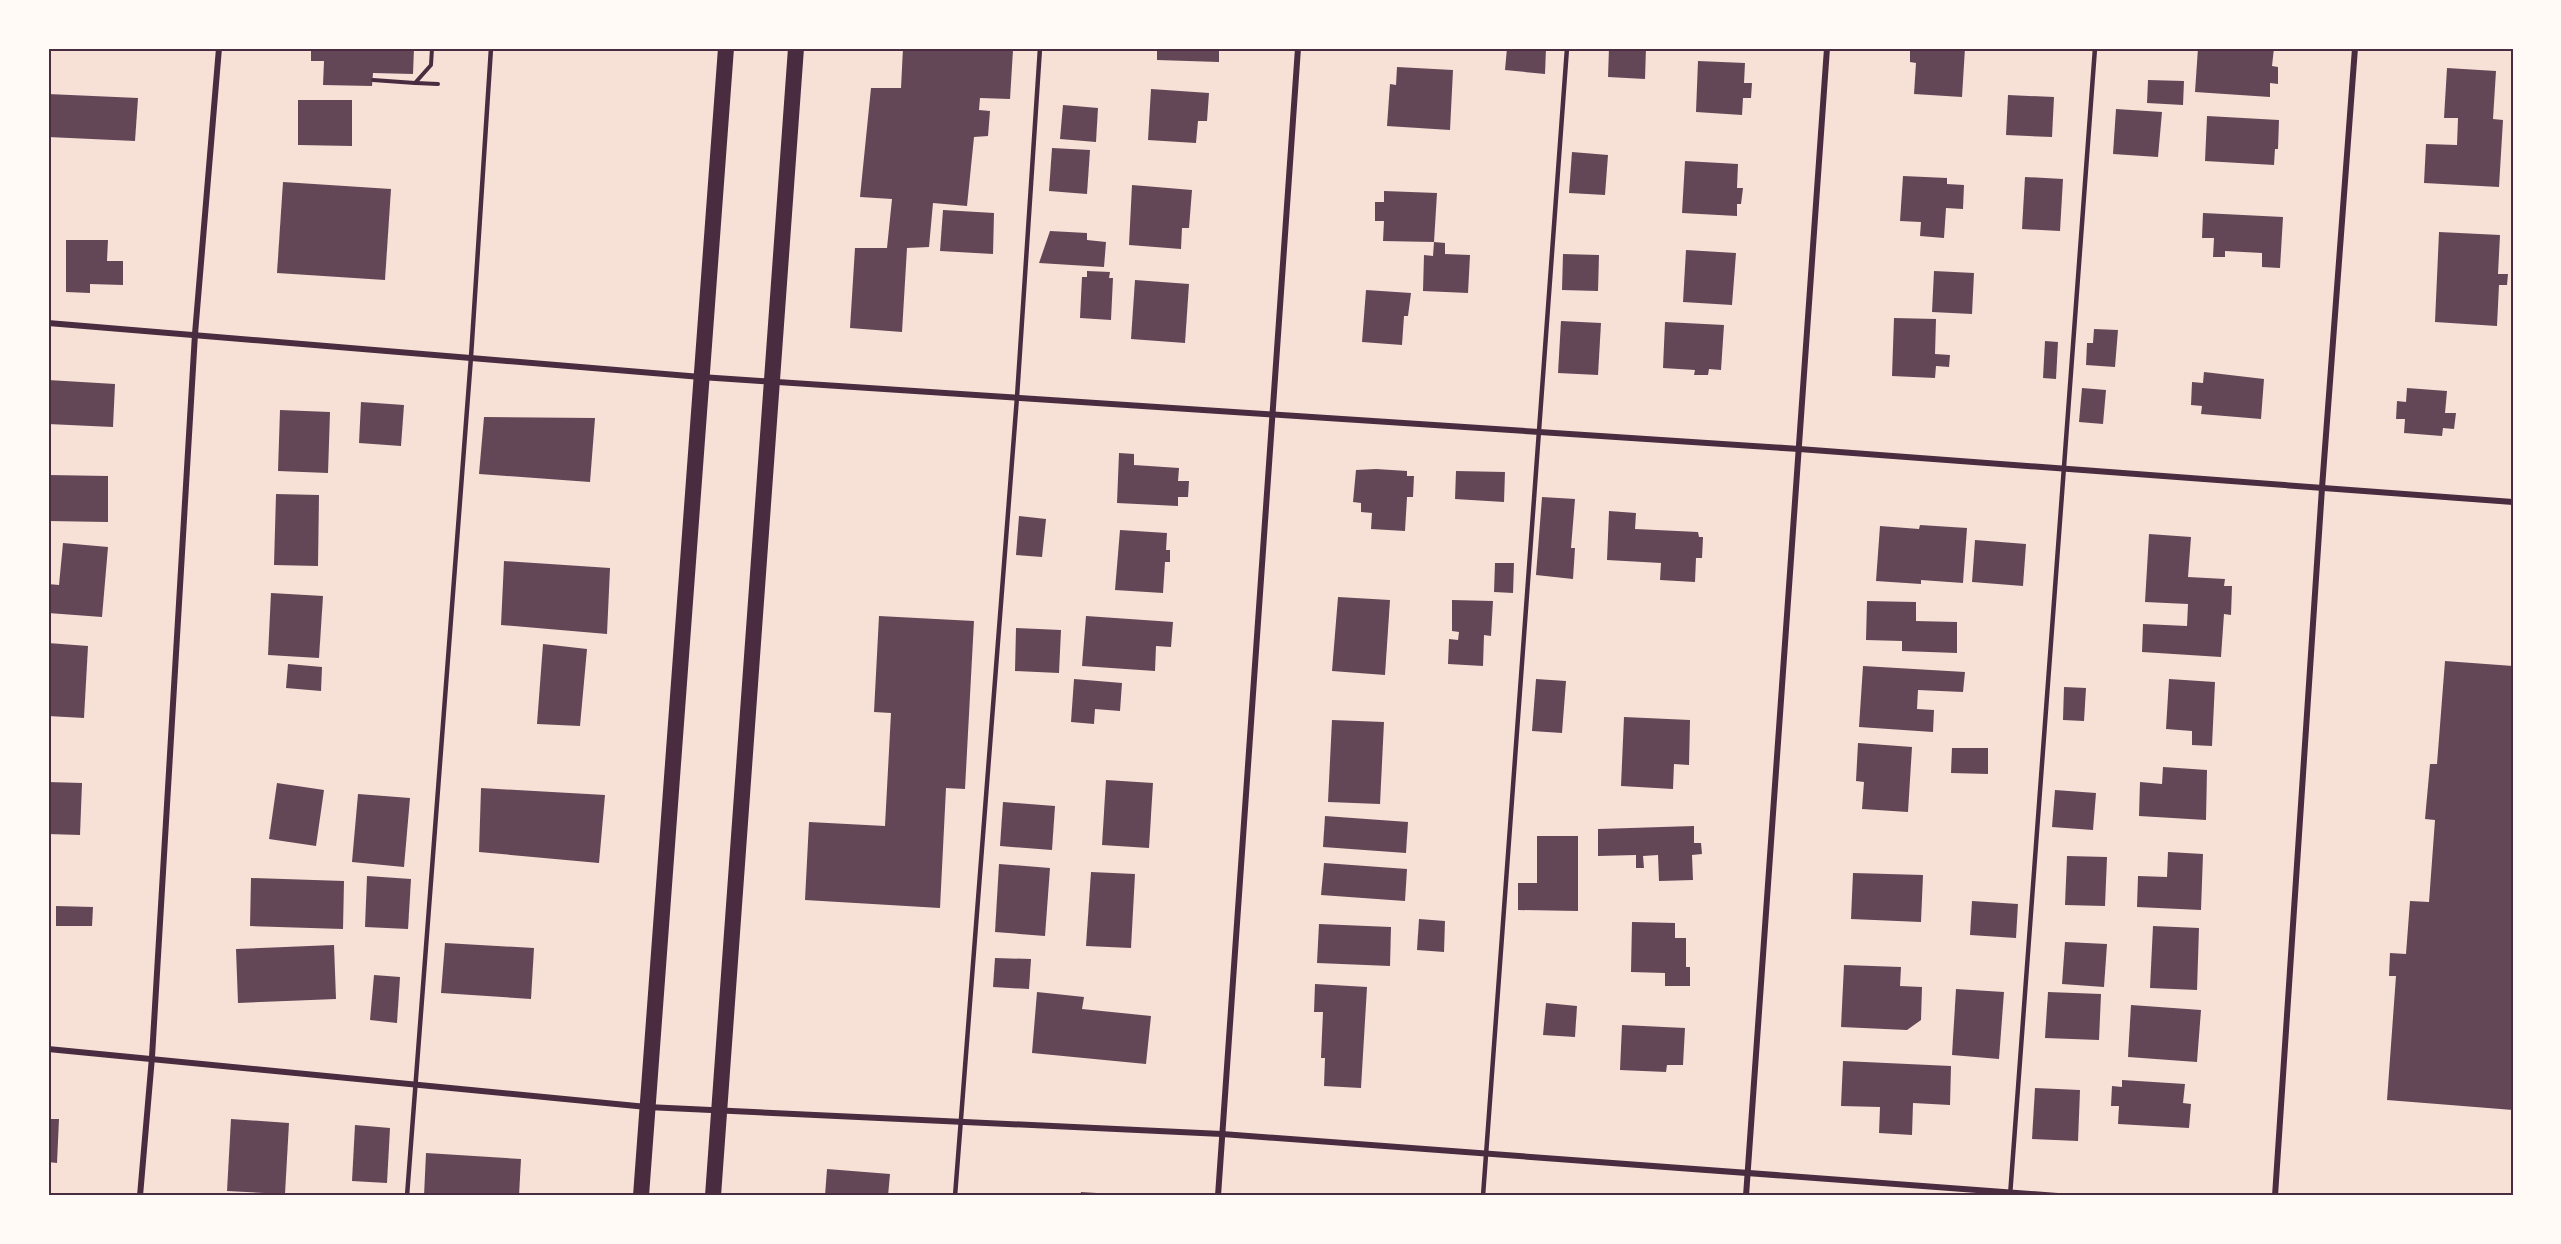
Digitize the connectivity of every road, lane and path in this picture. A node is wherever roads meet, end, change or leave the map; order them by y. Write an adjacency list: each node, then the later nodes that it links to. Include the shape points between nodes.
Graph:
1 (219, 48): 16 (street)
2 (432, 48): 13 (path, via 431,65)
3 (491, 48): 17 (lane)
4 (726, 48): 18 (highway)
5 (796, 48): 19 (highway)
6 (1040, 48): 20 (lane)
7 (1298, 48): 21 (street)
8 (1568, 48): 22 (lane)
9 (1827, 48): 23 (street)
10 (2095, 48): 24 (lane)
11 (2355, 48): 25 (street)
12 (373, 80): 13 (path)
13 (415, 83): 14 (path)
14 (438, 84)
15 (48, 323): 16 (street)
16 (195, 334): 17 (street); 28 (street)
17 (471, 357): 18 (street); 29 (lane)
18 (701, 377): 19 (street); 30 (highway)
19 (772, 380): 20 (street); 31 (highway)
20 (1017, 397): 21 (street); 32 (lane)
21 (1272, 416): 22 (street); 33 (street)
22 (1538, 432): 23 (street); 34 (lane)
23 (1799, 449): 24 (street); 35 (street)
24 (2064, 469): 25 (street); 36 (lane)
25 (2322, 488): 26 (street); 46 (street)
26 (2513, 502)
27 (48, 1048): 28 (street)
28 (152, 1057): 29 (street); 37 (street)
29 (417, 1084): 30 (street); 38 (lane)
30 (647, 1107): 31 (street); 39 (highway)
31 (719, 1112): 32 (street); 40 (highway)
32 (962, 1123): 33 (street); 41 (lane)
33 (1222, 1134): 34 (street); 42 (street)
34 (1486, 1154): 35 (street); 43 (lane)
35 (1747, 1174): 36 (street); 44 (street)
36 (2010, 1194): 45 (street)
37 (140, 1196)
38 (407, 1196)
39 (641, 1196)
40 (714, 1196)
41 (955, 1196)
42 (1218, 1196)
43 (1483, 1196)
44 (1746, 1196)
45 (2058, 1196)
46 (2275, 1196)

